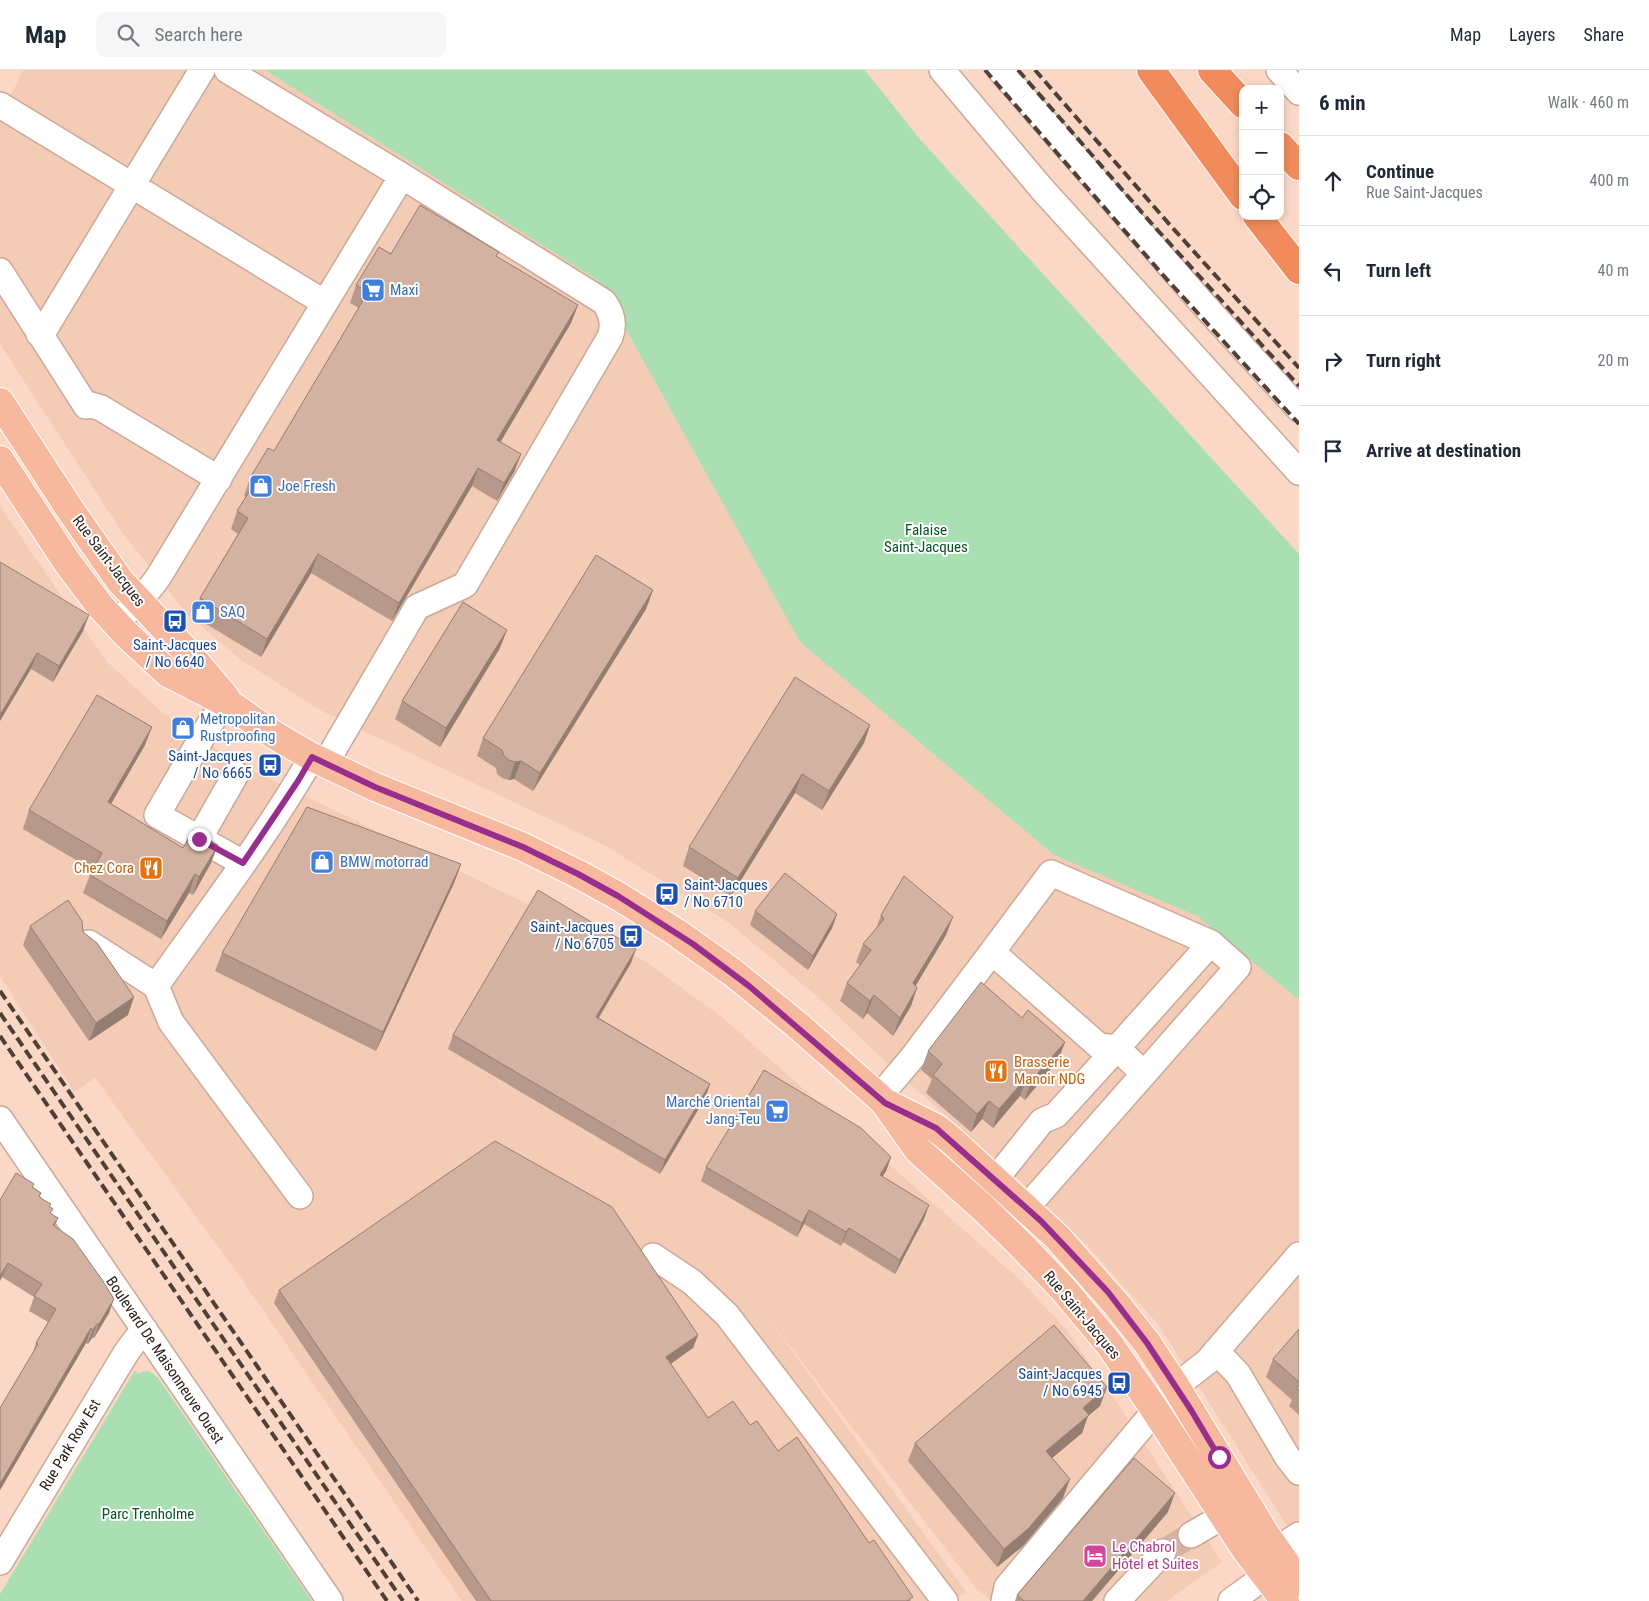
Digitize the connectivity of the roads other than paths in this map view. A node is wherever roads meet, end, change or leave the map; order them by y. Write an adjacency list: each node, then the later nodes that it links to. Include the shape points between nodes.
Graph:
1 (202, 70): 14 (street)
2 (227, 70): 13 (street)
3 (942, 70): 24 (street, via 1042,189)
4 (1000, 70): 22 (street, via 1203,304)
5 (1151, 70): 15 (highway)
6 (1212, 70): 9 (highway)
7 (1279, 70): 8 (street)
8 (1299, 92)
9 (1239, 100)
10 (0, 105): 14 (street)
11 (1284, 150): 12 (highway)
12 (1299, 166)
13 (402, 176): 19 (street); 29 (street, via 604,302 611,314 613,329 465,585 417,607 334,747)
14 (132, 186): 19 (street); 20 (street)
15 (1239, 191)
16 (1260, 220): 17 (highway)
17 (1299, 270)
18 (0, 271): 20 (street)
19 (325, 303): 25 (street)
20 (39, 334): 25 (street, via 86,406 101,408)
21 (0, 402): 26 (main road, Rue Saint-Jacques, via 94,544)
22 (1299, 409)
23 (0, 460): 27 (main road, Rue Saint-Jacques, via 78,577)
24 (1299, 472)
25 (218, 479): 26 (street, via 159,576)
26 (139, 602): 27 (street); 28 (main road, Rue Saint-Jacques, via 187,652)
27 (116, 622): 28 (main road, Rue Saint-Jacques, via 168,673)
28 (229, 705): 29 (main road, Rue Saint-Jacques); 31 (street, via 209,725 157,815)
29 (319, 761): 32 (street, via 298,781); 39 (main road, Rue Saint-Jacques, via 523,847 618,896 693,944 749,986)
30 (236, 774): 31 (street)
31 (199, 839): 32 (street)
32 (243, 863): 36 (street)
33 (1211, 942): 35 (street, via 1050,873); 37 (street); 38 (street, via 1238,967)
34 (89, 943): 36 (street)
35 (992, 952): 37 (street, via 1099,1046); 39 (street)
36 (156, 986): 42 (street, via 170,1022)
37 (1117, 1048): 38 (street); 41 (street, via 1056,1115 1042,1121)
38 (1144, 1074): 44 (street)
39 (882, 1100): 41 (main road, Rue Saint-Jacques, via 936,1128); 43 (main road, Rue Saint-Jacques, via 918,1150)
40 (4, 1133): 47 (street, Boulevard De Maisonneuve Ouest)
41 (995, 1180): 43 (street); 44 (main road, Rue Saint-Jacques)
42 (300, 1196)
43 (977, 1202): 50 (main road, Rue Saint-Jacques, via 1069,1296 1109,1344)
44 (1026, 1208): 49 (main road, Rue Saint-Jacques, via 1108,1292)
45 (653, 1256): 59 (street, via 692,1282 727,1315)
46 (1299, 1256): 48 (street)
47 (145, 1330): 56 (street, Rue Park Row Est, via 126,1353); 58 (street, Boulevard De Maisonneuve Ouest)
48 (1216, 1351): 49 (street); 51 (street, via 1238,1374)
49 (1176, 1387): 50 (street); 57 (main road, Rue Saint-Jacques, via 1242,1496)
50 (1153, 1408): 52 (main road, Rue Saint-Jacques); 60 (street, via 1006,1586)
51 (1299, 1472)
52 (1224, 1516): 54 (street); 57 (main road, Rue Saint-Jacques)
53 (1299, 1534): 57 (street, via 1290,1541)
54 (1190, 1535)
55 (1163, 1552): 61 (street)
56 (0, 1562)
57 (1283, 1573): 62 (street); 63 (main road, Rue Saint-Jacques)
58 (330, 1601)
59 (945, 1601)
60 (1004, 1601)
61 (1116, 1601)
62 (1231, 1601)
63 (1285, 1601)

